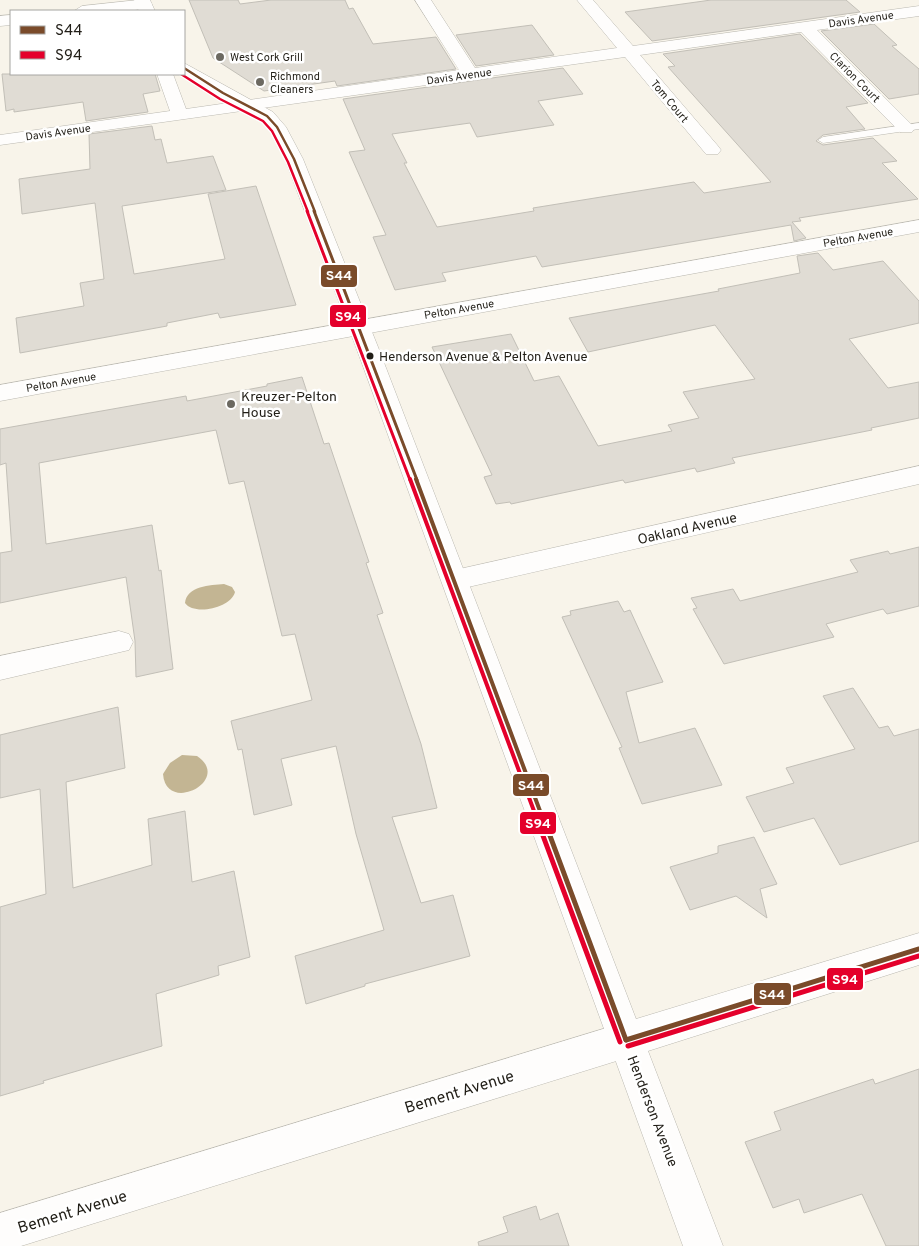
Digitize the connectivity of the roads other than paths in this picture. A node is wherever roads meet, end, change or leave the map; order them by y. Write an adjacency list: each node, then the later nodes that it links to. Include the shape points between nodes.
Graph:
1 (423, 0): 9 (street)
2 (585, 0): 7 (street, Tom Court)
3 (144, 5): 4 (street)
4 (92, 10)
5 (919, 11): 6 (street, Davis Avenue)
6 (805, 27): 7 (street, Davis Avenue); 13 (street, Clarion Court)
7 (629, 52): 9 (street, Davis Avenue); 16 (street, Tom Court)
8 (185, 69): 11 (street, Henderson Avenue)
9 (470, 74): 11 (street, Davis Avenue)
10 (166, 75): 12 (street)
11 (248, 106): 12 (street, Davis Avenue); 18 (street, Henderson Avenue, via 277,127 294,160)
12 (180, 115): 14 (street, Davis Avenue)
13 (912, 127): 15 (lane)
14 (0, 140)
15 (823, 140)
16 (712, 150)
17 (919, 226): 18 (street, Pelton Avenue)
18 (360, 328): 19 (street, Pelton Avenue); 21 (street, Henderson Avenue)
19 (0, 393)
20 (919, 475): 21 (street, Oakland Avenue)
21 (455, 580): 25 (street, Henderson Avenue)
22 (119, 642): 23 (street)
23 (0, 668)
24 (919, 949): 25 (street, Bement Avenue)
25 (626, 1040): 26 (street, Bement Avenue); 27 (street, Henderson Avenue)
26 (0, 1233)
27 (703, 1246)

